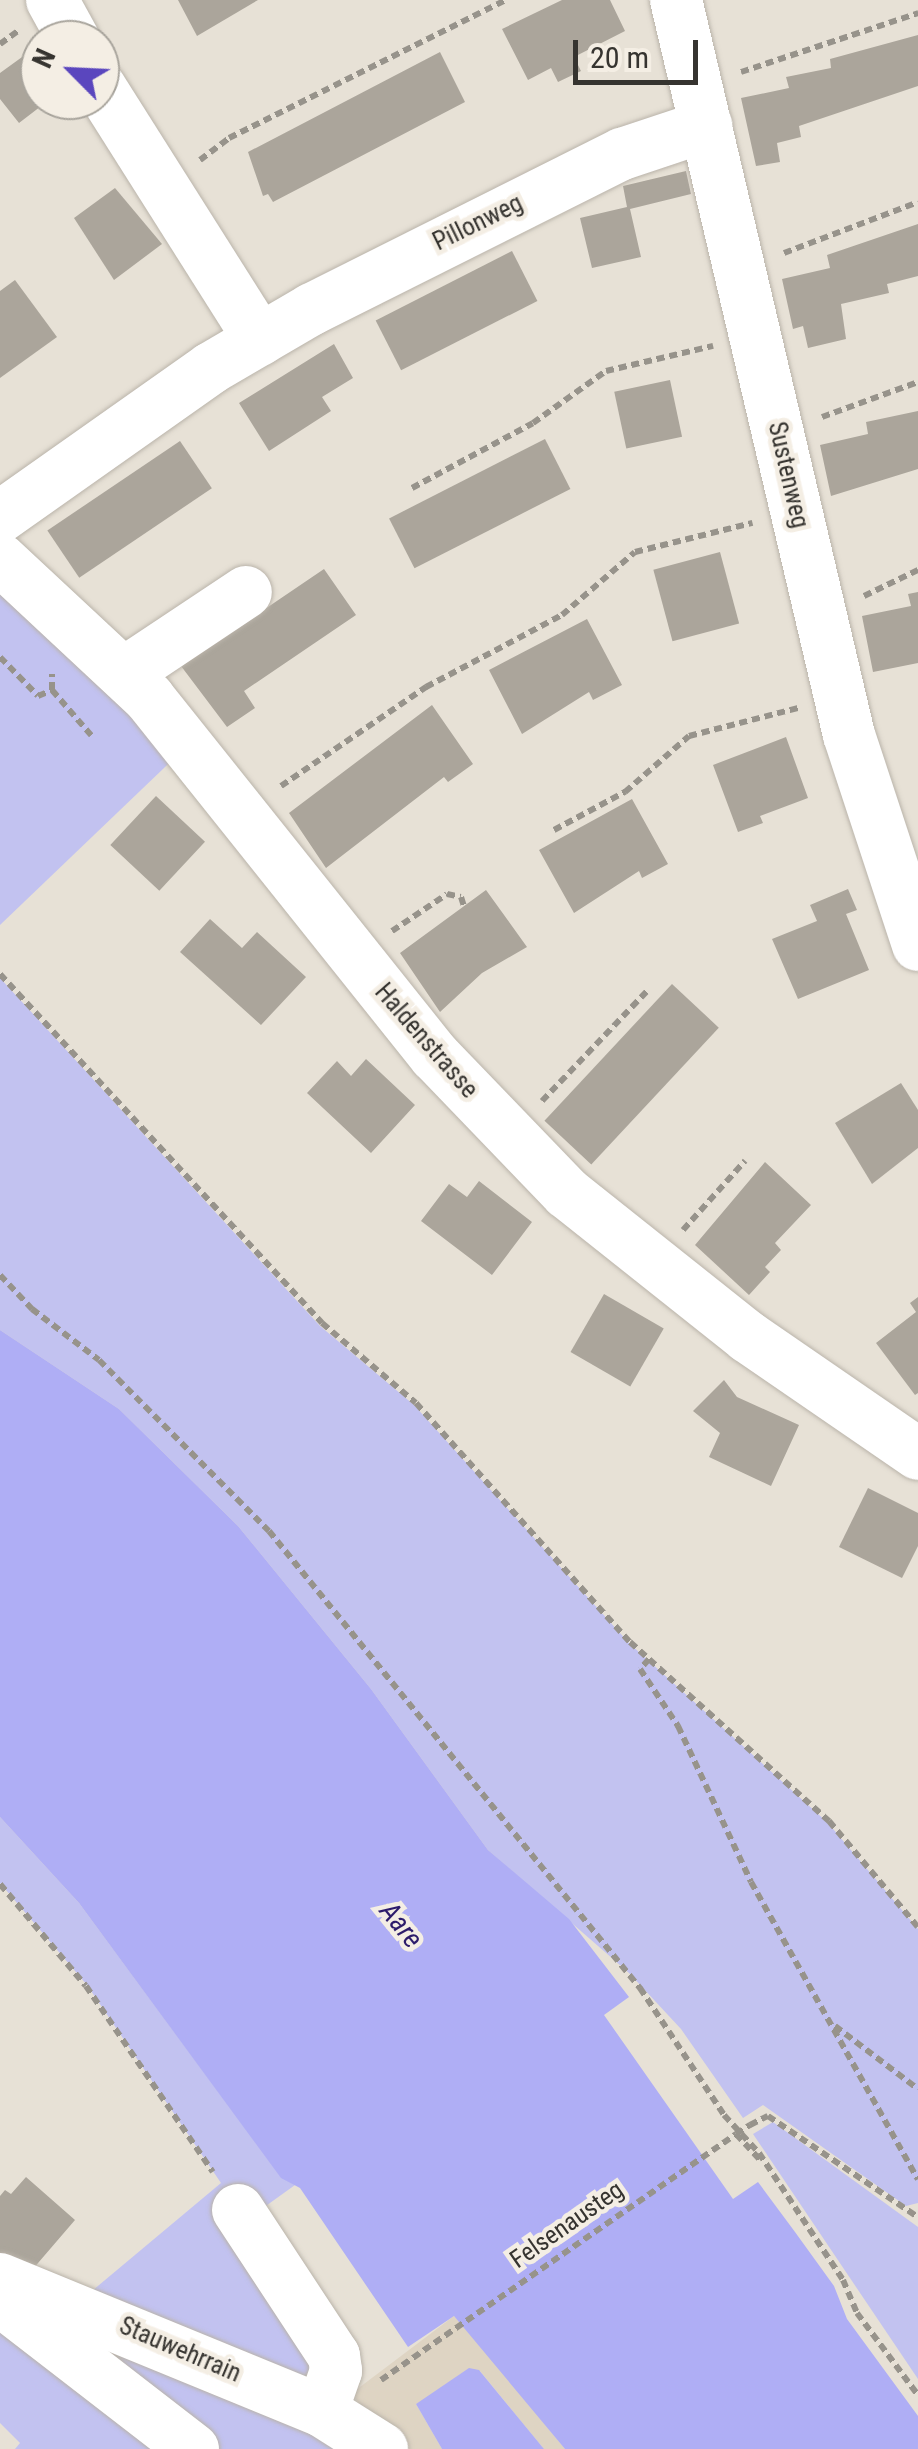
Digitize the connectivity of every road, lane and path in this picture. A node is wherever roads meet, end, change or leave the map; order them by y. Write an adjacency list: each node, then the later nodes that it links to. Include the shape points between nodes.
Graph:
1 (506, 0): 6 (path, via 229,138)
2 (676, 0): 4 (street, Sustenweg)
3 (918, 13): 4 (path)
4 (701, 106): 8 (street, Sustenweg); 10 (street, Pillonweg, via 622,154 462,229)
5 (120, 120): 6 (street)
6 (162, 187): 10 (street)
7 (918, 202): 8 (path)
8 (740, 269): 9 (street, Sustenweg)
9 (756, 336): 12 (street, Sustenweg); 13 (path, via 606,371 533,423)
10 (260, 340): 15 (street, Pillonweg)
11 (918, 382): 12 (path)
12 (779, 435): 14 (street, Sustenweg)
13 (412, 488)
14 (796, 513): 19 (street, Sustenweg); 26 (path, via 635,552 562,615 426,686)
15 (0, 516)
16 (0, 559): 22 (street, Haldenstrasse)
17 (918, 570): 19 (path)
18 (246, 592): 22 (street, via 141,662)
19 (822, 616): 24 (street, Sustenweg)
20 (0, 656): 23 (path, via 30,692)
21 (47, 663): 23 (path)
22 (129, 678): 26 (street, Haldenstrasse)
23 (52, 690): 25 (path)
24 (840, 697): 27 (path, via 690,736 624,792); 30 (street, Sustenweg)
25 (91, 735)
26 (243, 813): 35 (street, Haldenstrasse, via 435,1056 567,1193)
27 (554, 830)
28 (436, 900): 29 (path, via 454,894)
29 (464, 906)
30 (918, 945)
31 (0, 974): 38 (path, via 322,1323 416,1404)
32 (648, 990): 33 (path)
33 (549, 1092)
34 (745, 1161): 35 (path)
35 (652, 1264): 37 (street, Haldenstrasse)
36 (0, 1275): 44 (path, via 32,1309 100,1360 268,1532 640,1988)
37 (918, 1454)
38 (649, 1659): 40 (path, via 828,1821); 41 (path, via 640,1669 678,1726 752,1882)
39 (0, 1884): 46 (path, via 86,1986)
40 (918, 1926)
41 (834, 2026): 42 (path); 45 (path)
42 (918, 2090)
43 (738, 2137): 44 (path); 47 (path, Felsenausteg, bridge, via 768,2116); 50 (path, Felsenausteg)
44 (760, 2160): 51 (path)
45 (918, 2179)
46 (238, 2210): 52 (street, via 334,2356)
47 (918, 2217)
48 (0, 2279): 52 (street, Stauwehrrain)
49 (0, 2300): 53 (street)
50 (408, 2360)
51 (918, 2395)
52 (353, 2430)
53 (194, 2449)

